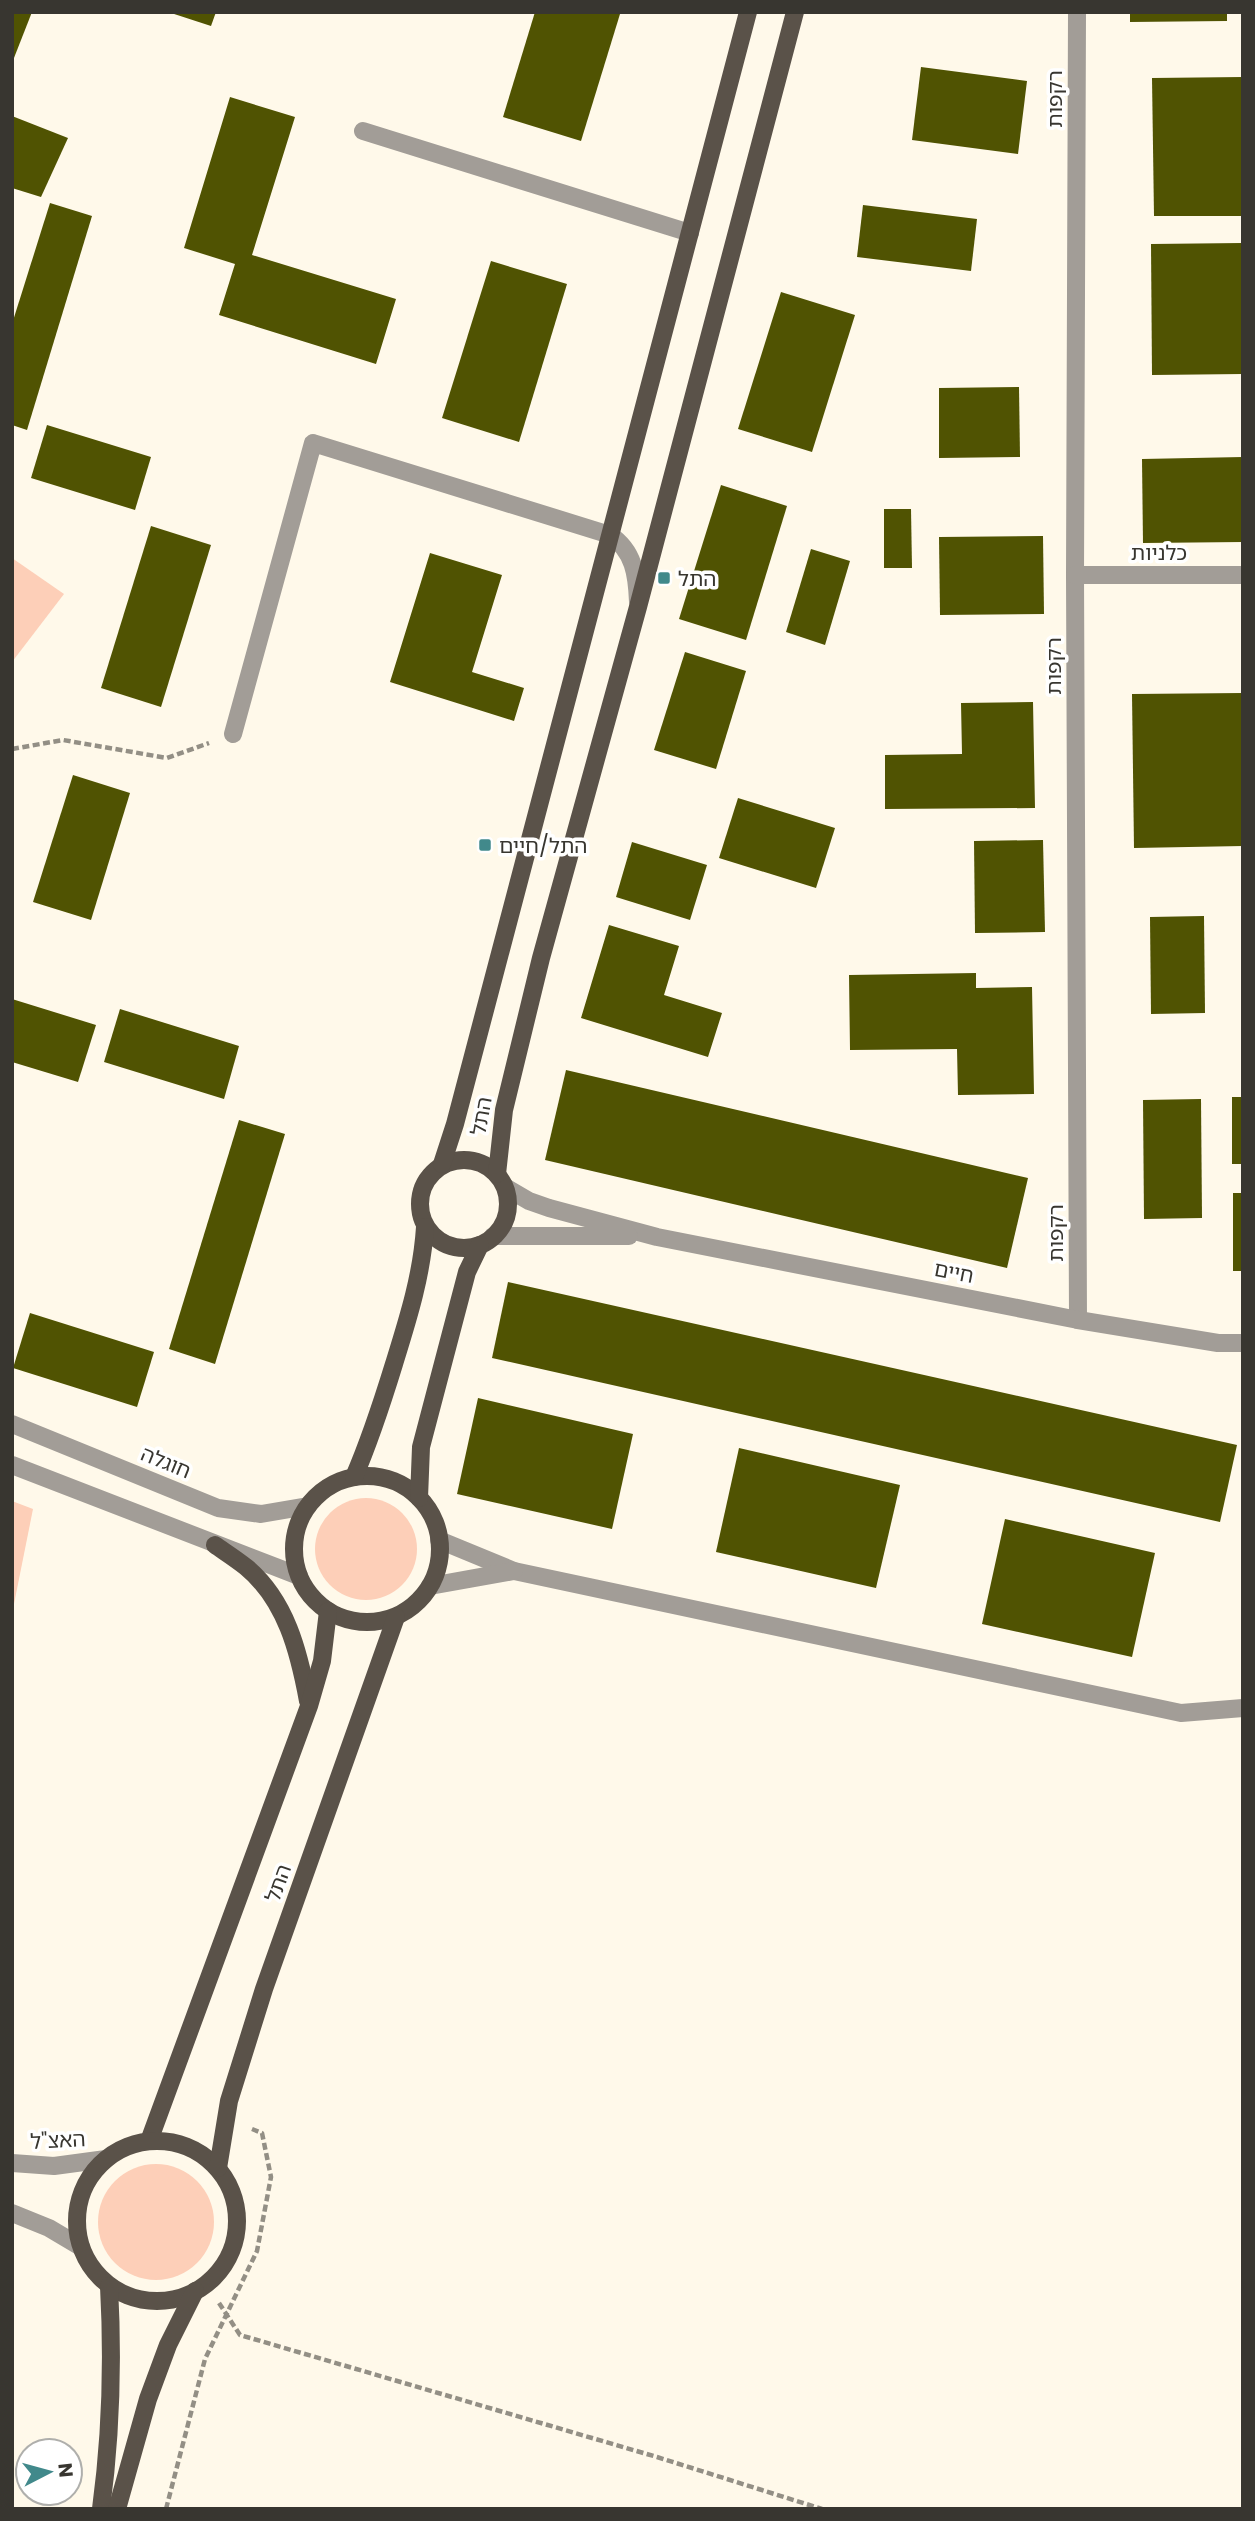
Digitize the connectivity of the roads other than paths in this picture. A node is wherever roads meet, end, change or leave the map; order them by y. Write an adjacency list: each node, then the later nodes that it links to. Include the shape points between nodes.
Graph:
1 (748, 12): 5 (main road, התל)
2 (795, 12): 9 (main road, התל)
3 (1077, 12): 7 (street, רקפות)
4 (363, 131): 5 (street)
5 (690, 233): 6 (main road, התל)
6 (610, 535): 9 (street, via 621,542 635,569); 10 (street, via 313,443); 11 (main road, התל)
7 (1075, 575): 8 (street, כלניות); 16 (street, רקפות)
8 (1243, 575)
9 (638, 607): 12 (main road, התל, via 504,1110)
10 (233, 734)
11 (442, 1164): 12 (main road, via 471,1159 486,1164); 13 (main road, via 423,1185 419,1199)
12 (501, 1181): 14 (street, חיים, via 529,1201); 15 (main road, via 508,1202 506,1217)
13 (425, 1227): 15 (main road, via 435,1238 461,1248); 20 (main road, via 414,1299)
14 (657, 1237): 15 (street, חיים); 16 (street, חיים)
15 (486, 1240): 21 (main road, via 467,1272 421,1447)
16 (1078, 1320): 17 (street, חיים)
17 (1243, 1343)
18 (12, 1424): 22 (street, חוגלה, via 218,1507 261,1514)
19 (12, 1465): 24 (street)
20 (354, 1477): 21 (main road, via 390,1480); 22 (main road, via 321,1493)
21 (419, 1498): 23 (main road, via 433,1518)
22 (308, 1506): 26 (main road, via 297,1528 294,1553)
23 (439, 1540): 25 (street); 27 (main road)
24 (215, 1545): 26 (street); 30 (main road, via 259,1580 284,1616 301,1663)
25 (514, 1571): 27 (street); 31 (street, via 1181,1713)
26 (299, 1576): 28 (main road, via 311,1596)
27 (430, 1586): 29 (main road)
28 (328, 1611): 29 (main road, via 361,1622); 30 (main road, התל, via 322,1661)
29 (396, 1617): 35 (main road, התל, via 264,1989 229,2101)
30 (309, 1706): 32 (main road, התל)
31 (1243, 1708)
32 (149, 2141): 33 (main road); 35 (main road, via 173,2142)
33 (106, 2159): 34 (street, האצ"ל, via 54,2166); 37 (main road, via 80,2198)
34 (12, 2163)
35 (218, 2168): 39 (main road, via 232,2190 238,2216 234,2242 223,2266)
36 (12, 2213): 37 (street)
37 (81, 2247): 38 (main road, via 92,2269)
38 (109, 2286): 39 (main road, via 131,2298 157,2302 183,2298); 40 (main road, via 111,2383)
39 (201, 2288): 41 (main road, via 168,2345)
40 (101, 2509)
41 (117, 2509)

